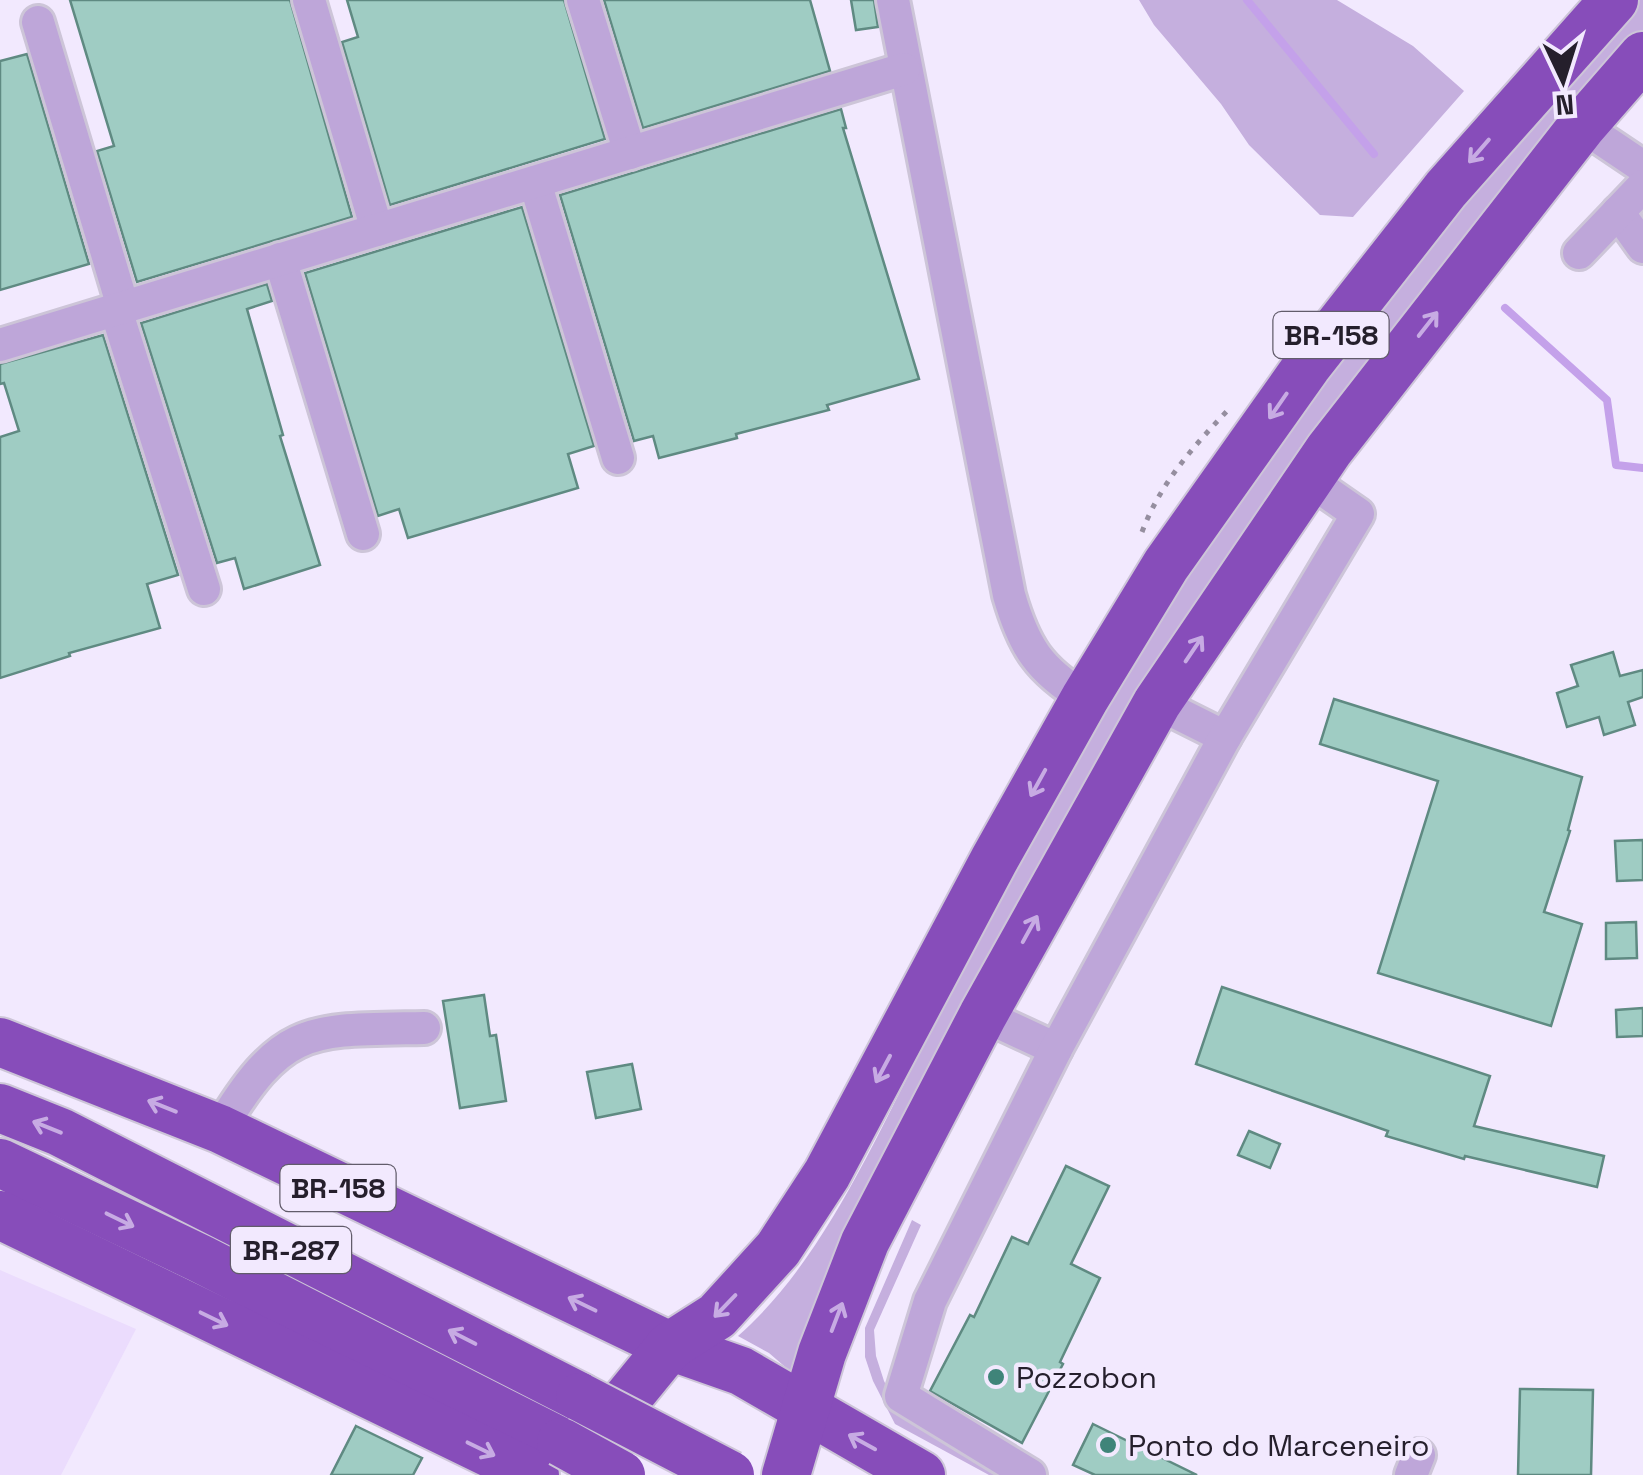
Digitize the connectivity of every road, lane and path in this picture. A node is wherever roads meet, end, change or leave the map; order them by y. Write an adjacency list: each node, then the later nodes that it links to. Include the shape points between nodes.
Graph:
1 (309, 0): 14 (street)
2 (583, 0): 9 (street)
3 (893, 0): 7 (street)
4 (1614, 0): 24 (highway, BR-158, one-way to 24, via 1446,188 1307,366 1166,565)
5 (38, 22): 18 (street)
6 (1643, 56): 8 (highway, BR-158)
7 (904, 69): 9 (street); 24 (street, via 1014,612 1039,662)
8 (1582, 126): 10 (street); 21 (highway, BR-158, one-way to 8)
9 (630, 153): 11 (street)
10 (1643, 168)
11 (535, 182): 14 (street); 20 (street)
12 (1643, 186): 13 (street)
13 (1618, 212): 15 (street); 16 (street)
14 (377, 230): 17 (street)
15 (1643, 247)
16 (1578, 252)
17 (280, 260): 18 (street); 22 (street)
18 (119, 309): 19 (street); 23 (street)
19 (0, 345)
20 (618, 458)
21 (1309, 480): 25 (highway, BR-158, one-way to 21); 26 (street, via 1358,514)
22 (363, 534)
23 (204, 589)
24 (1086, 698): 35 (highway, BR-158, one-way to 35, via 817,1189 778,1249 717,1316)
25 (1157, 703): 26 (street); 27 (highway, BR-158, one-way to 25)
26 (1224, 737): 30 (street)
27 (984, 1015): 30 (street); 36 (highway, BR-158, one-way to 27, via 865,1242)
28 (424, 1028): 32 (street, via 335,1030 292,1043 270,1058)
29 (0, 1042): 32 (highway, BR-158, one-way to 29)
30 (1056, 1049): 42 (street, via 930,1301 900,1396)
31 (0, 1108): 39 (highway, BR-287, one-way to 31, bridge, via 60,1132)
32 (220, 1129): 35 (highway, BR-158, one-way to 32)
33 (0, 1162): 37 (highway, BR-287, one-way to 37, via 201,1259)
34 (0, 1215): 37 (highway, one-way to 37)
35 (670, 1346): 36 (highway, via 741,1372); 37 (highway, via 608,1422 588,1467)
36 (804, 1408): 40 (highway, BR-158); 41 (highway, one-way to 36)
37 (562, 1464): 38 (highway, BR-287, bridge)
38 (621, 1475)
39 (730, 1475)
40 (786, 1475)
41 (921, 1475)
42 (1030, 1475)

